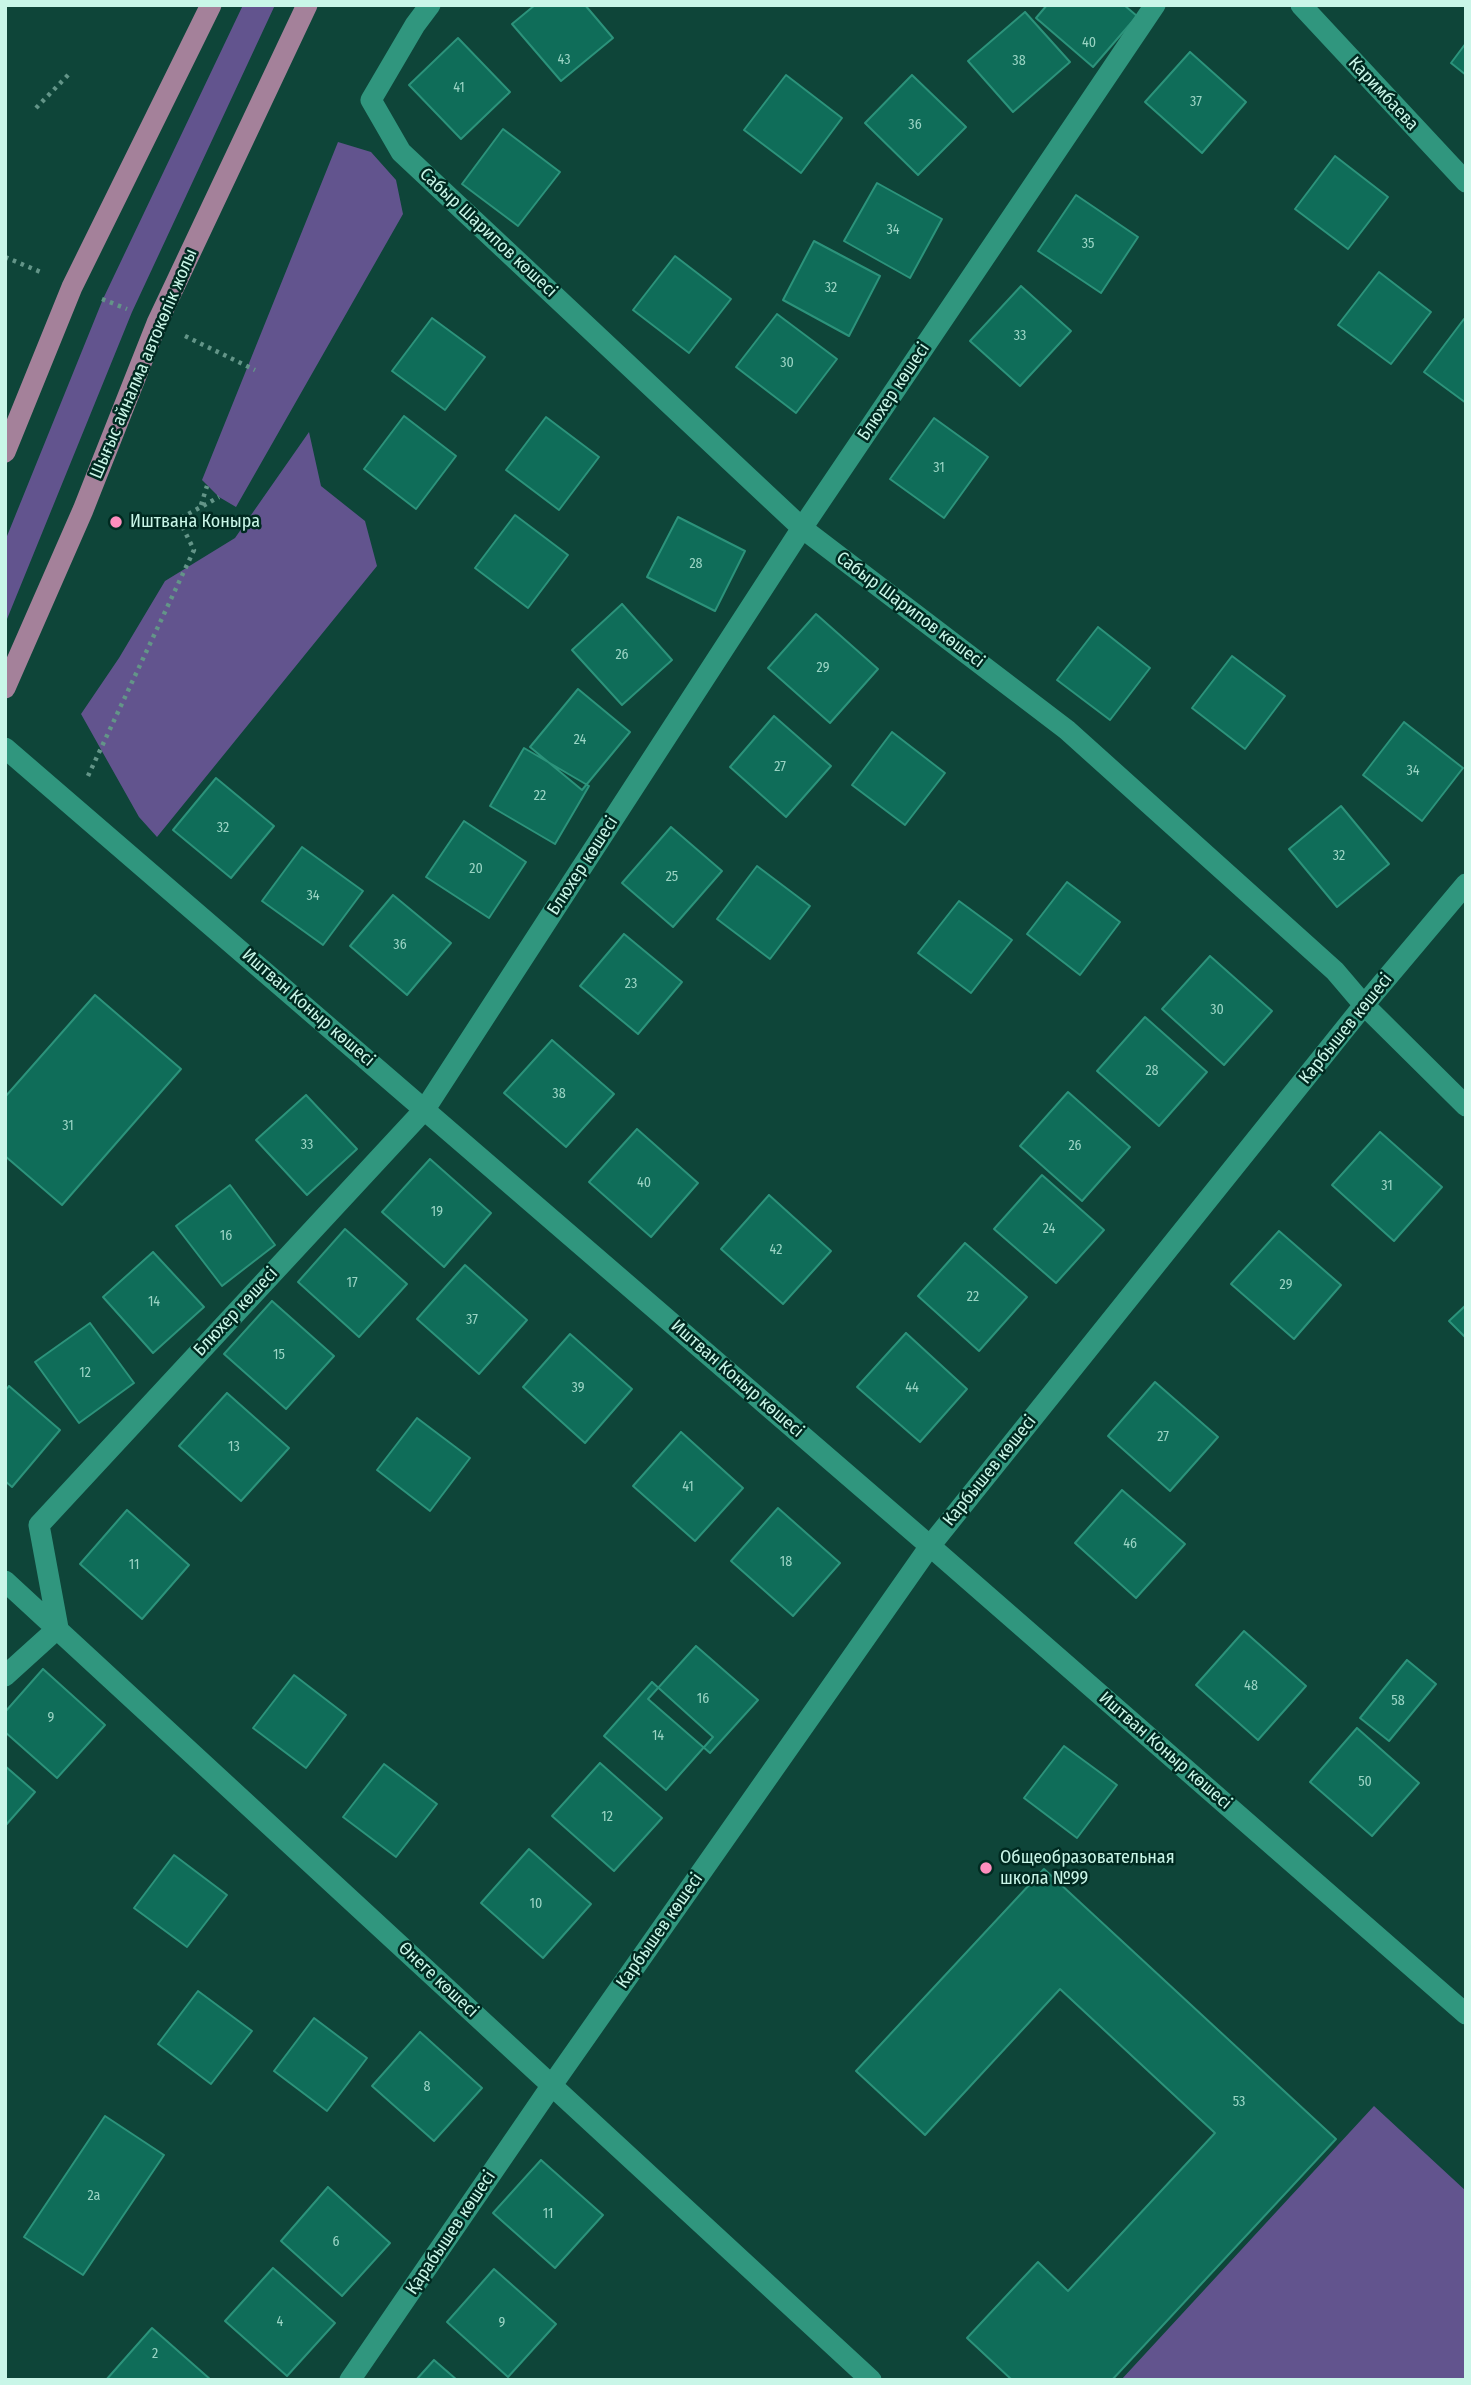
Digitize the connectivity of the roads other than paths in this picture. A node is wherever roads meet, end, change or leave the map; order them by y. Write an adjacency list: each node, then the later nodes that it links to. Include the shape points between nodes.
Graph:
1 (211, 5): 7 (main road, via 72,287)
2 (307, 5): 9 (main road, Шығыс айналма автокөлік жолы, via 157,323 83,510)
3 (430, 5): 8 (street, Сабыр Шарипов көшесі, via 371,100 401,152)
4 (1155, 5): 8 (street, Блюхер көшесі)
5 (1301, 5): 6 (street, Каримбаева)
6 (1466, 182)
7 (5, 452)
8 (802, 528): 12 (street, Сабыр Шарипов көшесі, via 1067,730 1335,971); 14 (street, Блюхер көшесі)
9 (5, 688)
10 (5, 748): 14 (street, Иштван Коныр көшесі)
11 (1466, 884): 12 (street, Карбышев көшесі)
12 (1364, 1006): 13 (street, Сабыр Шарипов көшесі); 15 (street, Карбышев көшесі)
13 (1466, 1106)
14 (425, 1109): 15 (street, Иштван Коныр көшесі); 17 (street, Блюхер көшесі, via 38,1525)
15 (930, 1546): 19 (street, Иштван Коныр көшесі); 20 (street, Карбышев көшесі)
16 (5, 1581): 17 (street, Өнеге көшесі)
17 (58, 1628): 18 (street); 20 (street, Өнеге көшесі)
18 (5, 1676)
19 (1466, 2014)
20 (552, 2085): 21 (street, Қарабышев көшесі); 22 (street, Өнеге көшесі)
21 (350, 2380)
22 (871, 2380)

